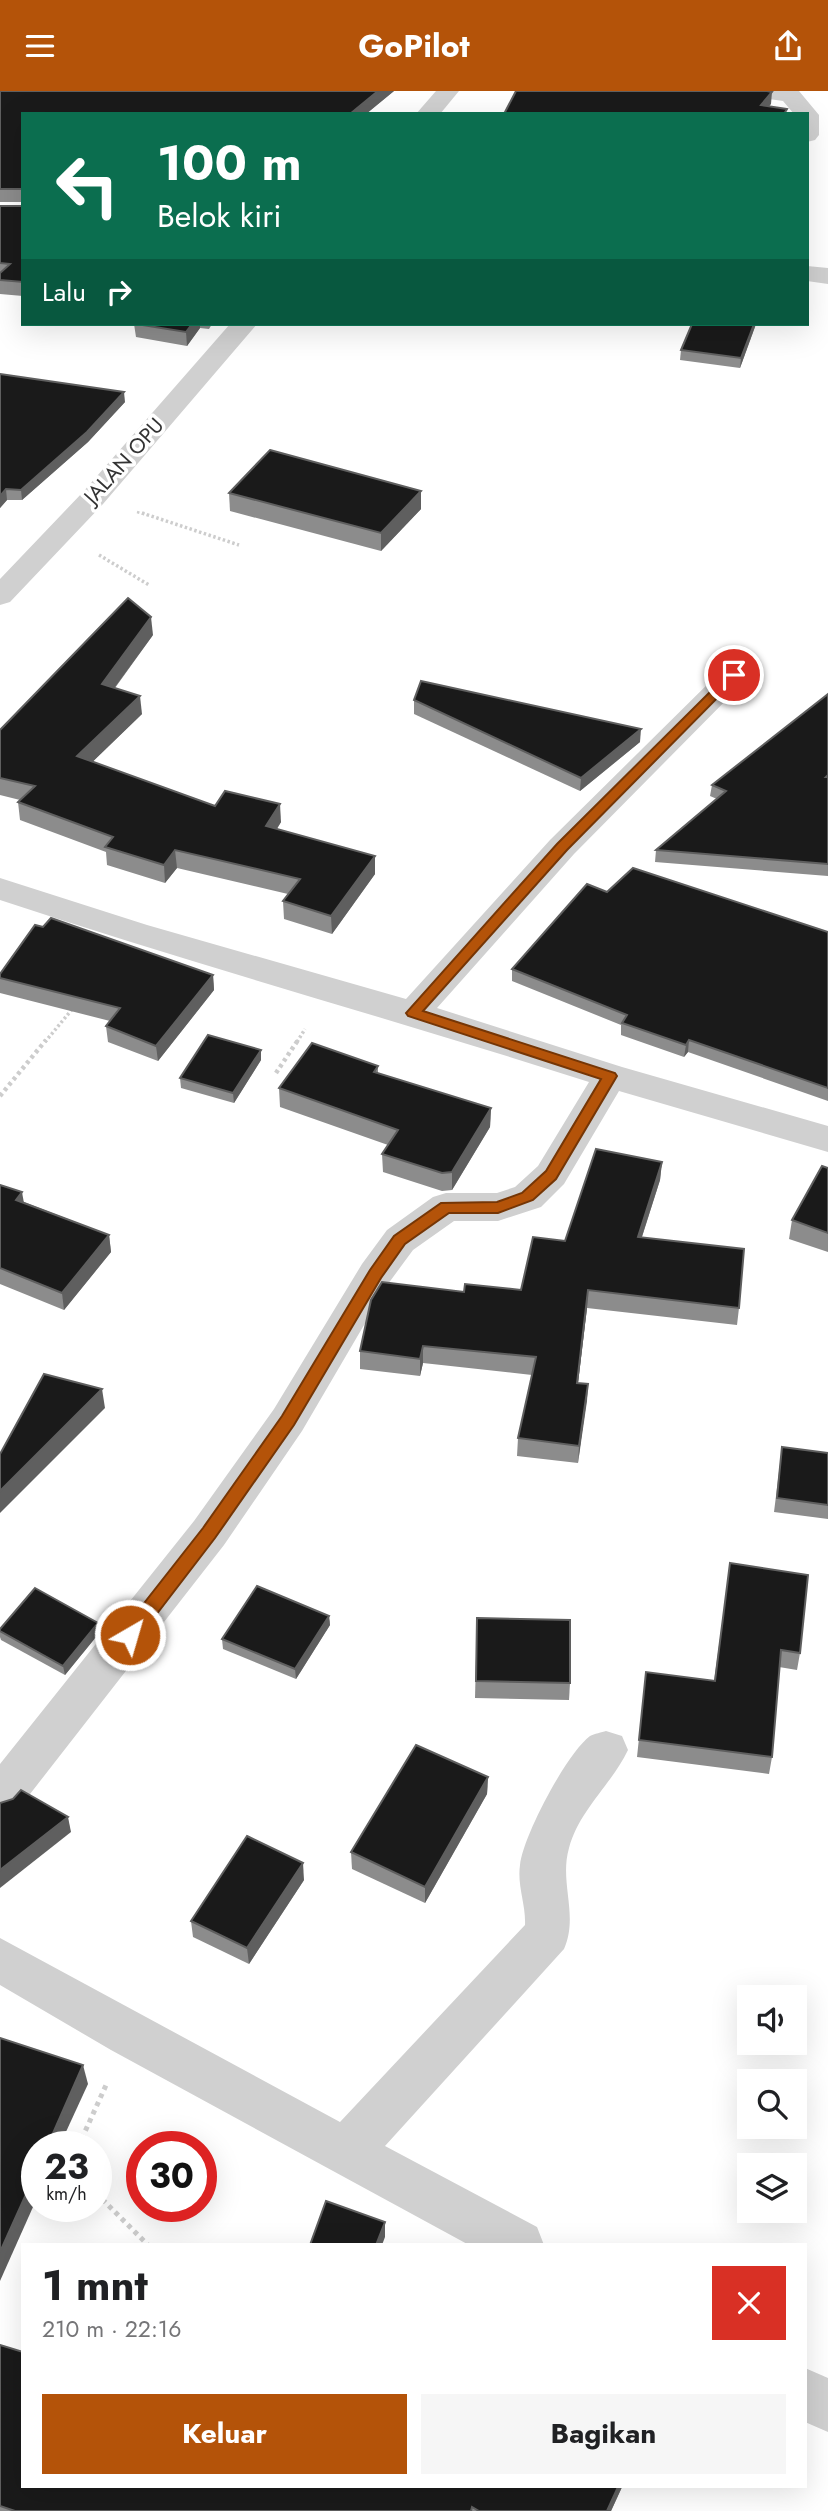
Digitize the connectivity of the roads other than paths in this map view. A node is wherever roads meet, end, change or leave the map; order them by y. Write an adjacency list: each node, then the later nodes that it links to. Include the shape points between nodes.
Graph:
1 (447, 91): 3 (street)
2 (757, 91): 4 (street, via 790,95)
3 (429, 112)
4 (805, 112)
5 (809, 274): 6 (street)
6 (828, 276)
7 (242, 326): 8 (street, JALAN OPU, via 93,498)
8 (0, 596)
9 (734, 675): 11 (street, via 562,847)
10 (0, 889): 11 (street)
11 (413, 1013): 12 (street)
12 (610, 1076): 13 (street); 15 (street, via 551,1175 528,1196 498,1207 446,1207 400,1240 288,1420 209,1533)
13 (828, 1139)
14 (606, 1750): 17 (street, via 568,1800 547,1848 542,1880 551,1911 547,1934)
15 (0, 1798)
16 (0, 1960): 17 (street)
17 (345, 2152): 18 (street)
18 (515, 2243)
19 (807, 2395): 20 (street)
20 (828, 2406)

